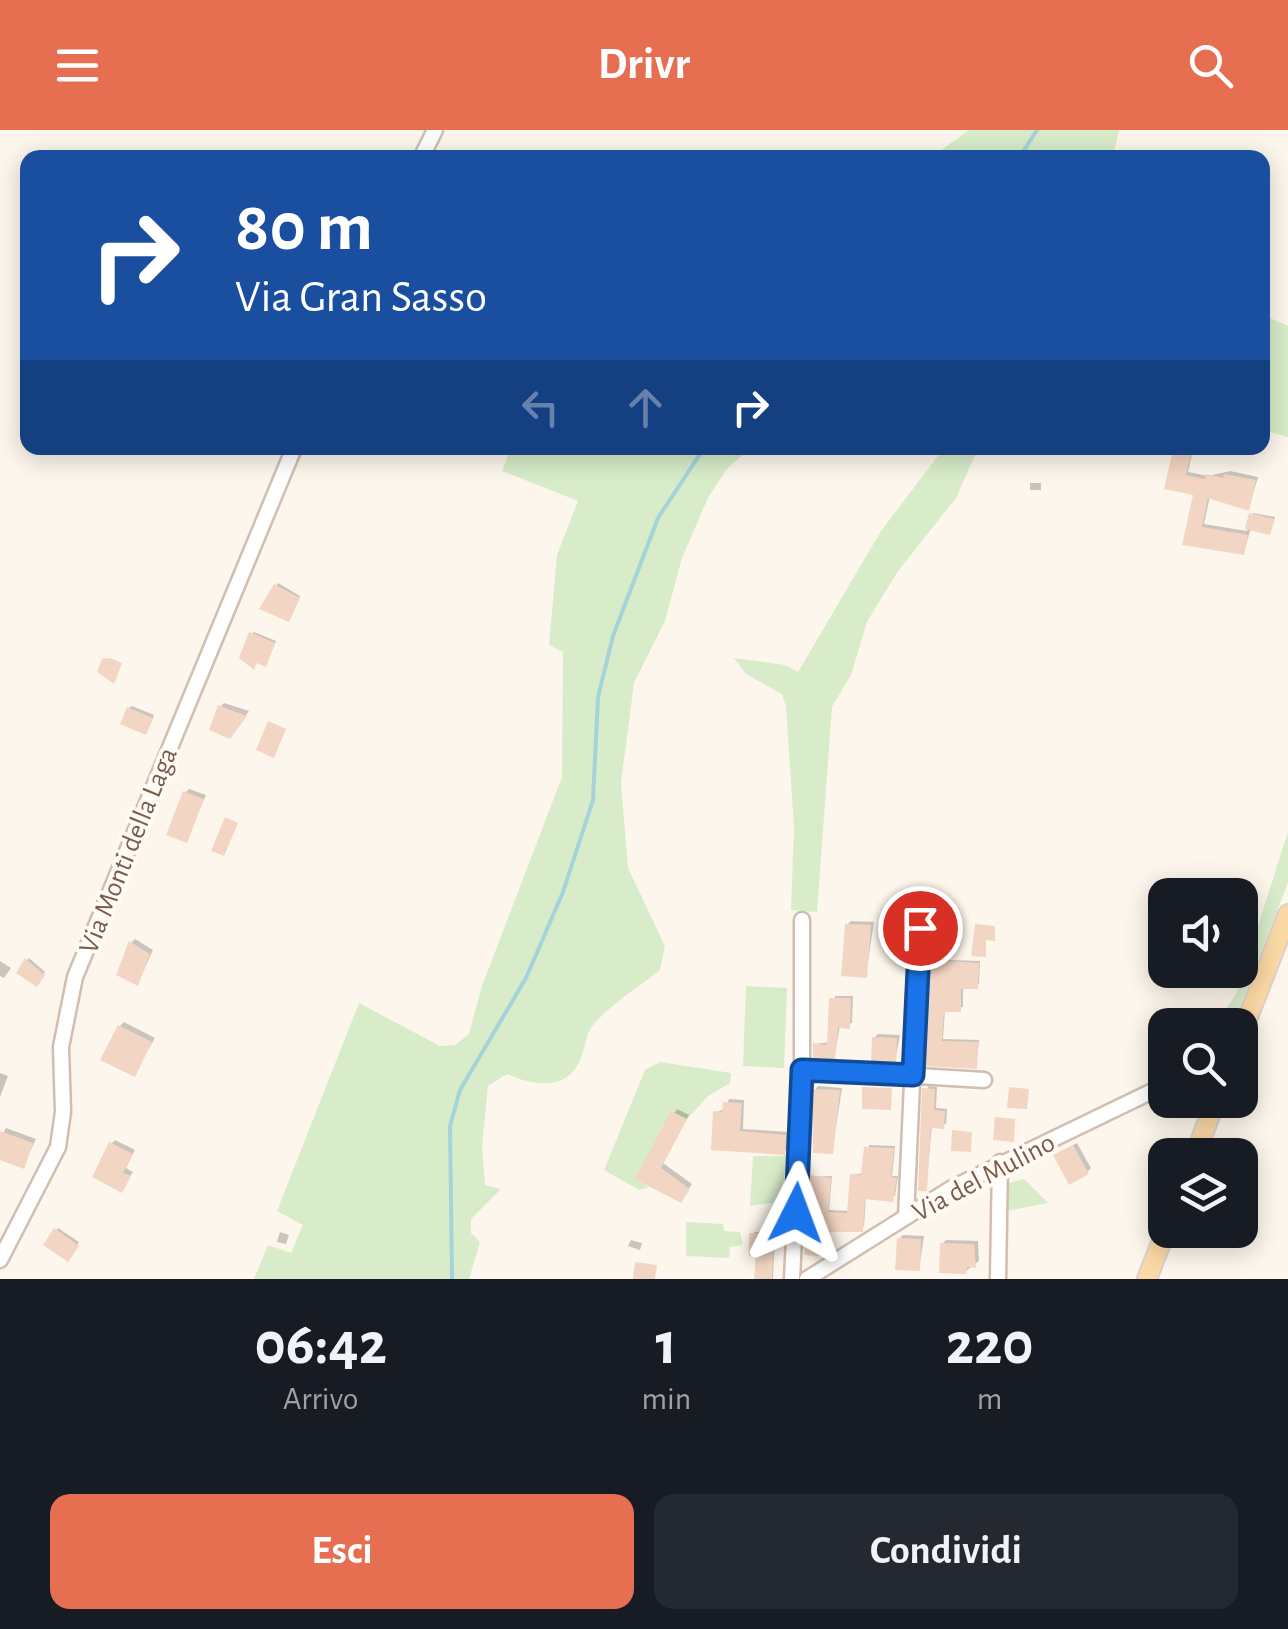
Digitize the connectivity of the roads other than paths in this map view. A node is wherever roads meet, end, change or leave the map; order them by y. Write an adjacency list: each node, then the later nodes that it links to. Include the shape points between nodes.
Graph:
1 (291, 455): 13 (street, Via Monti della Laga, via 75,978 61,1048 58,1147)
2 (1288, 914): 5 (main road)
3 (802, 920): 6 (street)
4 (920, 928): 7 (street)
5 (1252, 1008)
6 (802, 1070): 7 (street); 14 (street)
7 (913, 1075): 8 (street); 11 (street)
8 (984, 1080)
9 (1148, 1093): 10 (street, Via del Mulino)
10 (1000, 1162): 11 (street, Via del Mulino); 16 (street)
11 (906, 1216): 15 (street, Via del Mulino)
12 (1159, 1248): 17 (main road)
13 (0, 1260)
14 (792, 1279)
15 (806, 1279)
16 (998, 1279)
17 (1147, 1279)

